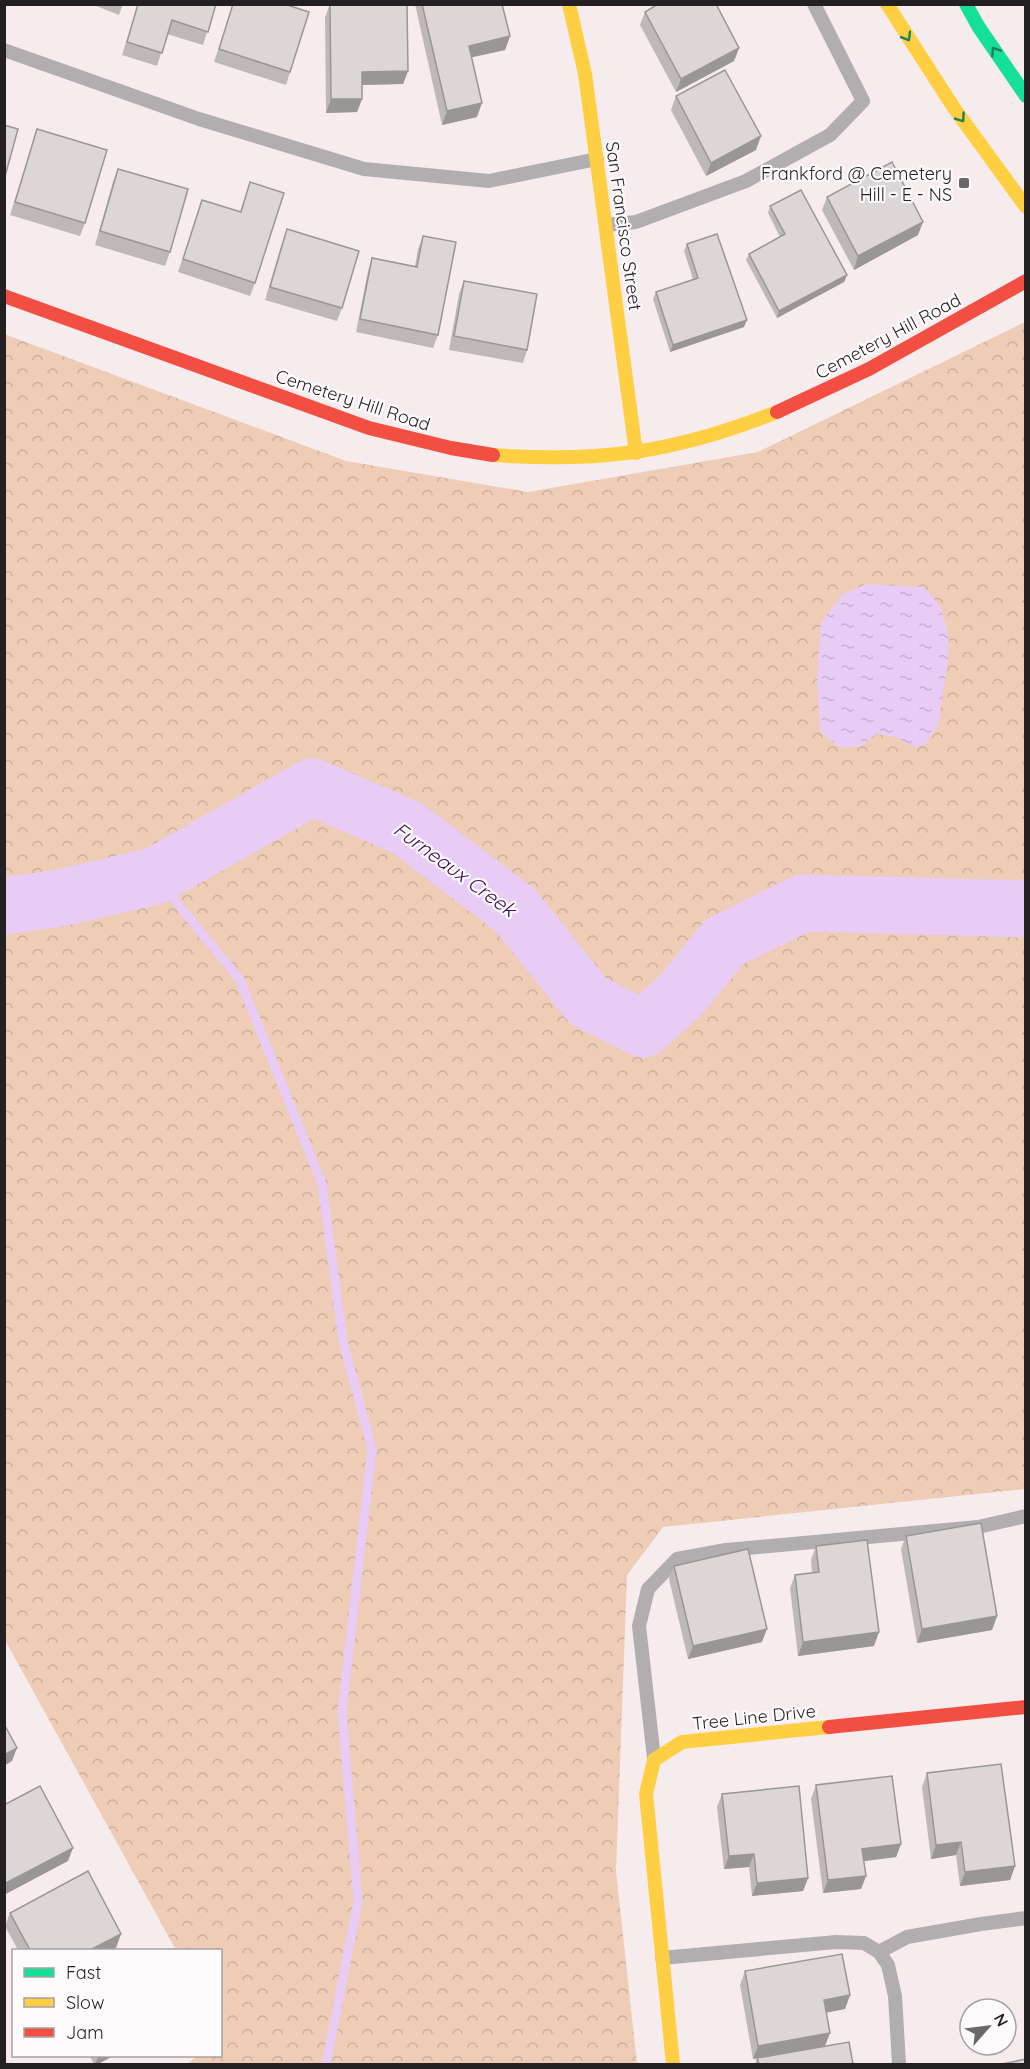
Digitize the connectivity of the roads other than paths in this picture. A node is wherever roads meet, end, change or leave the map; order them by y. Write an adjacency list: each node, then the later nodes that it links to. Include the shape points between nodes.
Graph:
1 (569, 4): 7 (street, San Francisco Street, via 585,74)
2 (814, 4): 9 (lane, via 863,101 830,135 746,181 636,222)
3 (887, 4): 8 (street, one-way to 8, via 927,70)
4 (966, 4): 6 (street, one-way to 4)
5 (4, 50): 7 (lane, via 199,119 364,169 489,181)
6 (1026, 96)
7 (597, 159): 9 (street, San Francisco Street)
8 (1026, 207)
9 (606, 225): 12 (street, San Francisco Street)
10 (1026, 281): 12 (street, Cemetery Hill Road, via 851,380 752,422 701,439)
11 (4, 296): 12 (street, Cemetery Hill Road, via 369,428 432,445 567,460)
12 (636, 453)
13 (1026, 1516): 15 (lane, via 978,1527 726,1550 677,1559 648,1589 639,1626)
14 (1026, 1707): 15 (street, Tree Line Drive, via 682,1742)
15 (654, 1760): 18 (street, via 646,1794)
16 (1026, 1918): 17 (lane, via 907,1937)
17 (879, 1952): 18 (lane, via 864,1943 836,1942); 20 (lane, via 888,1965 895,1996)
18 (662, 1958): 19 (street)
19 (673, 2064)
20 (899, 2064)

